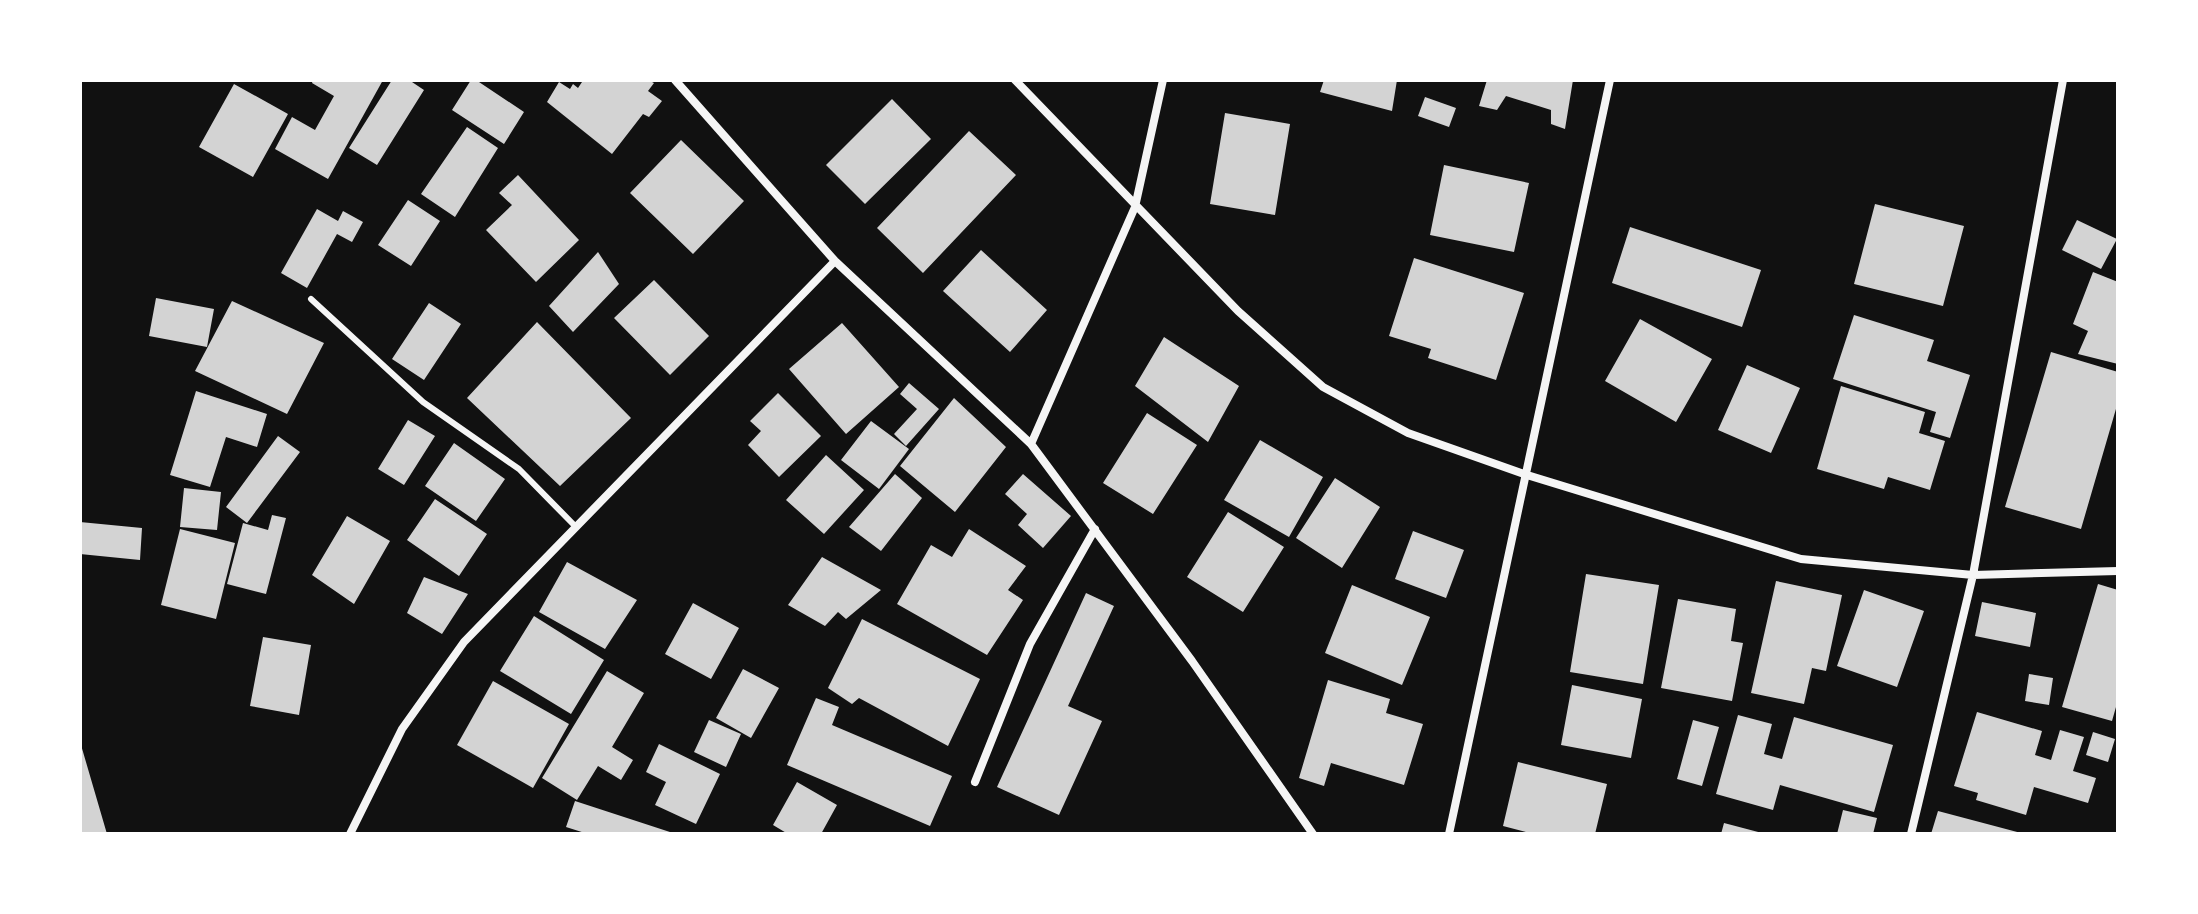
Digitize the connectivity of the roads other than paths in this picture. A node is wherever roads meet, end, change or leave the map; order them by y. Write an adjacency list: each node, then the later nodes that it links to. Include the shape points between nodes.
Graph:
1 (675, 80): 7 (street)
2 (1015, 80): 6 (street)
3 (1163, 80): 6 (street)
4 (1610, 80): 10 (street)
5 (2063, 80): 14 (street)
6 (1135, 207): 9 (street); 10 (street, via 1323,387 1408,433)
7 (835, 261): 9 (street); 11 (street)
8 (311, 299): 11 (lane, via 423,402 519,469)
9 (1031, 444): 12 (street)
10 (1524, 474): 14 (street, via 1801,559); 18 (street)
11 (576, 527): 16 (street, via 464,642 402,729)
12 (1095, 529): 15 (street, via 1030,644); 17 (street)
13 (2118, 571): 14 (street)
14 (1973, 575): 19 (street)
15 (975, 782)
16 (350, 834)
17 (1313, 834)
18 (1449, 834)
19 (1911, 834)

